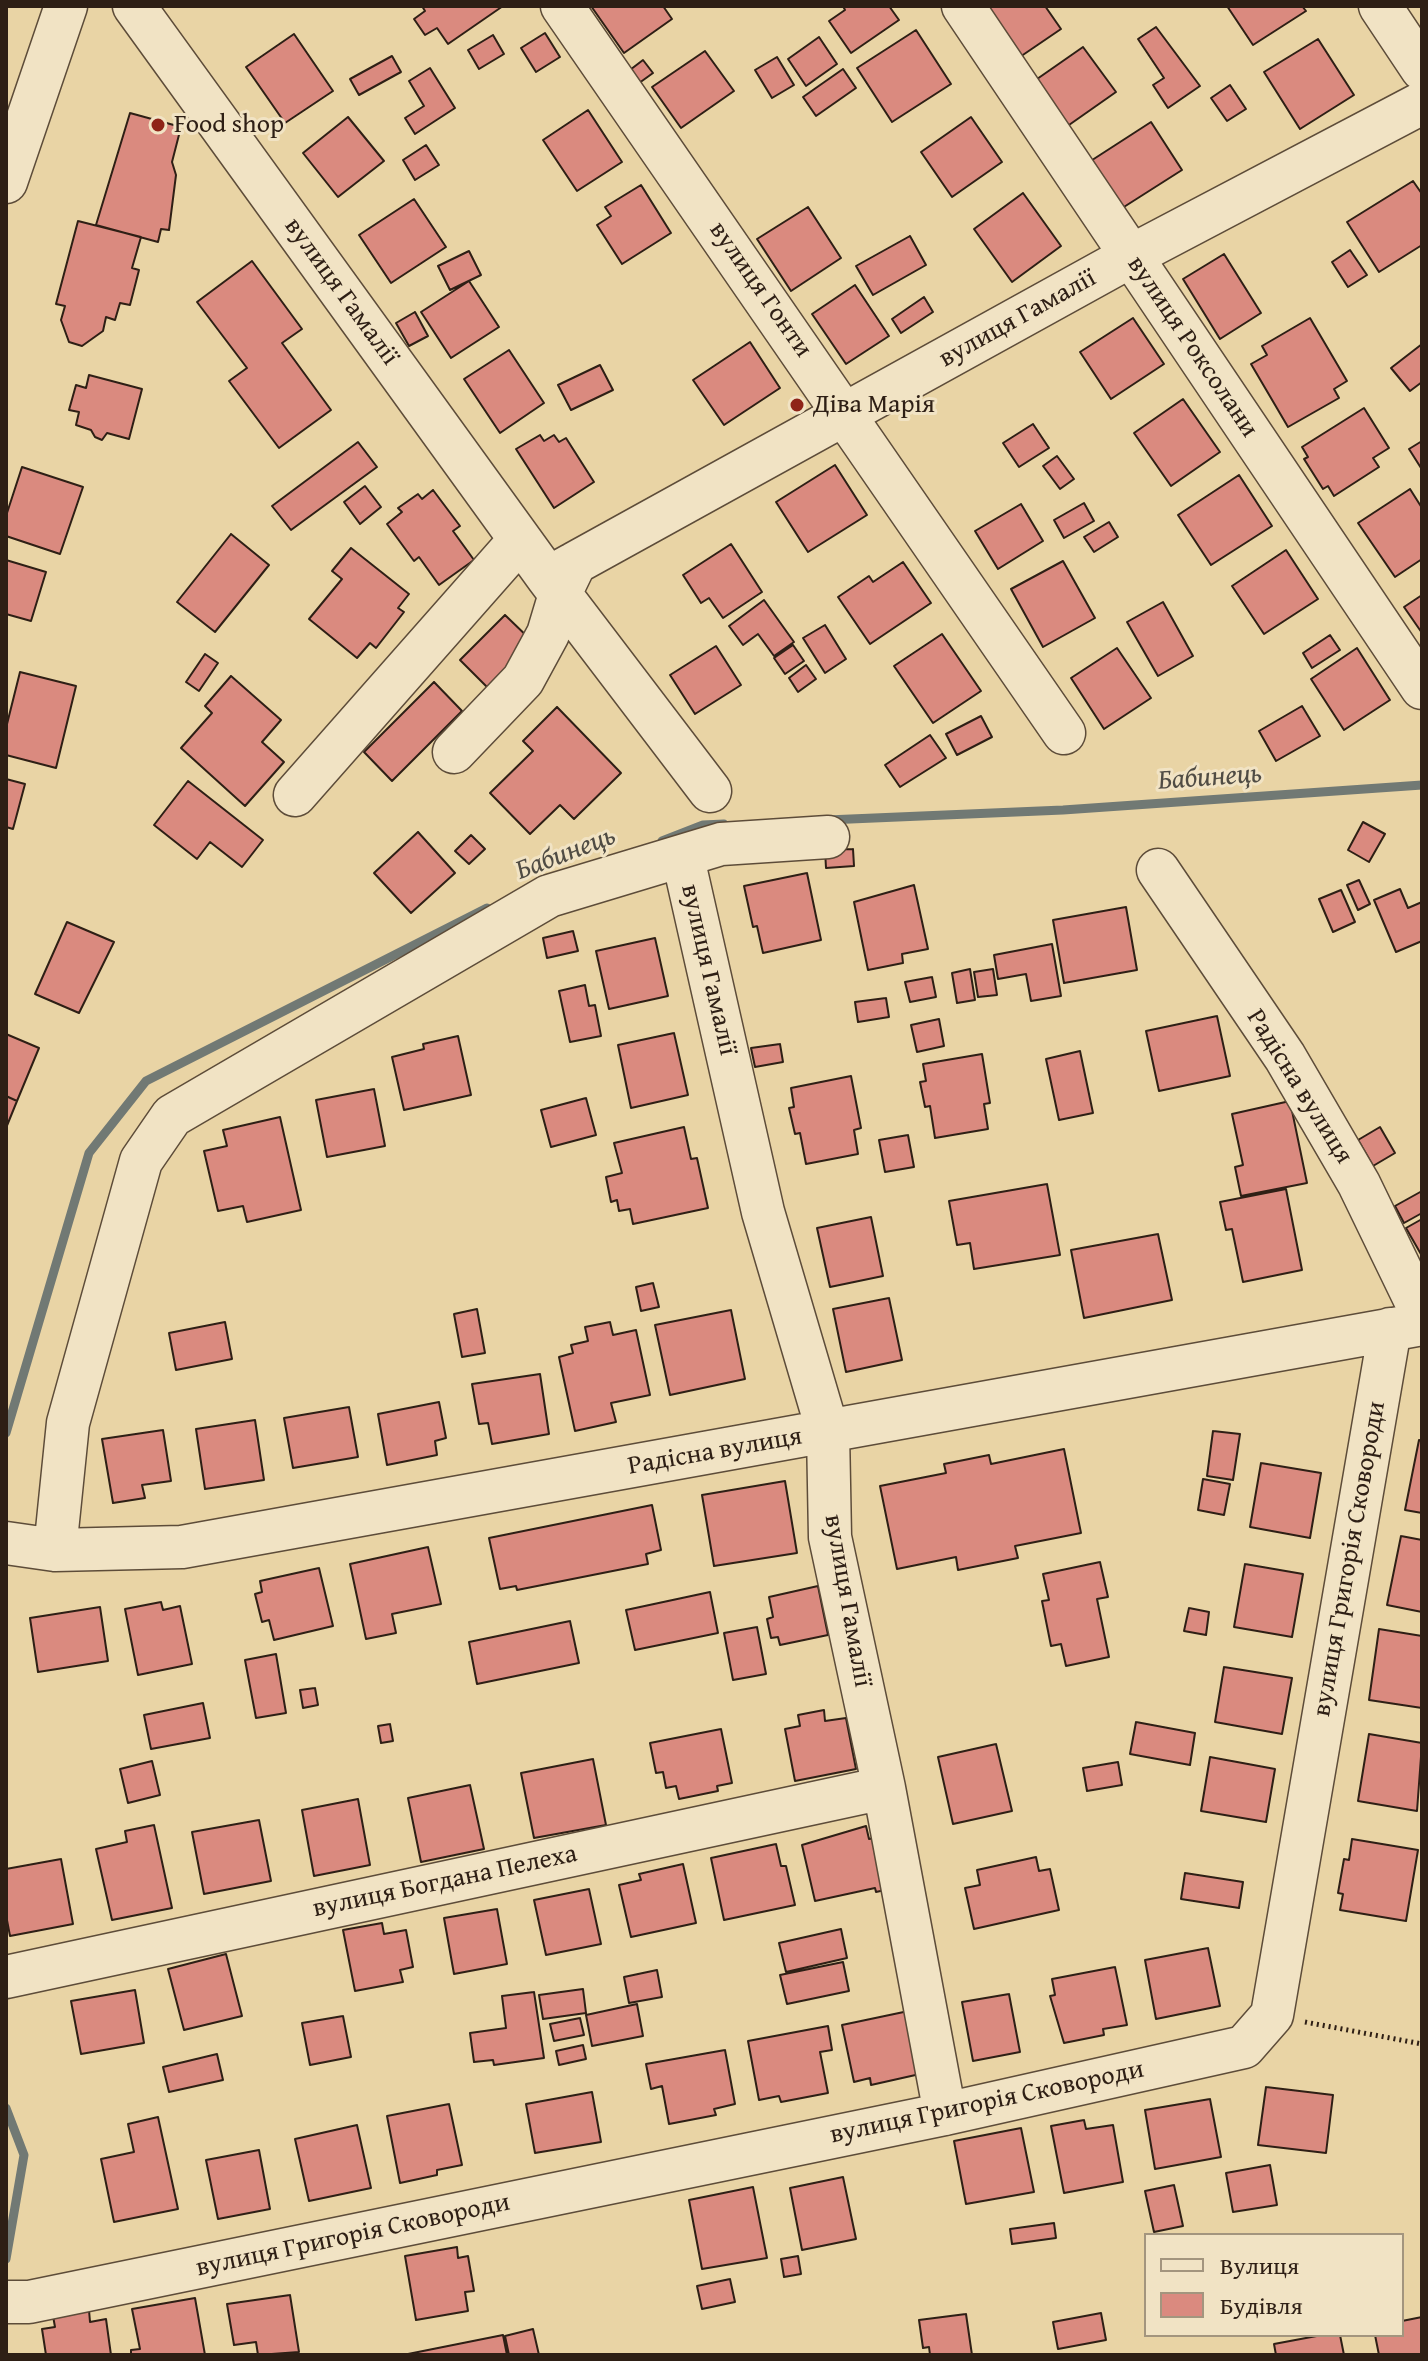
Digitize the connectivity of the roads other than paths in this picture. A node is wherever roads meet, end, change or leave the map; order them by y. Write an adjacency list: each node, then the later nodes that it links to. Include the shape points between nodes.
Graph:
1 (66, 6): 8 (street)
2 (134, 6): 11 (street, вулиця Гамалії)
3 (562, 6): 10 (street, вулиця Гонти)
4 (963, 6): 9 (street, вулиця Роксолани)
5 (1380, 6): 6 (street)
6 (1422, 69)
7 (1422, 103): 9 (street, вулиця Гамалії)
8 (6, 182)
9 (1131, 256): 10 (street, вулиця Гамалії); 13 (street, вулиця Роксолани)
10 (846, 414): 12 (street, вулиця Гамалії); 14 (street, вулиця Гонти)
11 (519, 541): 12 (street, вулиця Гамалії); 17 (street)
12 (561, 578): 15 (street, via 548,634 523,680); 16 (street, вулиця Гамалії)
13 (1422, 688)
14 (1064, 733)
15 (454, 752)
16 (710, 791)
17 (295, 795)
18 (828, 837): 19 (street, via 721,844)
19 (683, 858): 22 (street, вулиця Гамалії, via 763,1212); 24 (street, via 549,896 172,1116 141,1161 68,1423)
20 (1158, 870): 21 (street, Радісна вулиця, via 1285,1057 1359,1184)
21 (1411, 1322): 22 (street, Радісна вулиця); 27 (street, вулиця Григорія Сковороди, via 1272,2015 1244,2047)
22 (828, 1432): 24 (street, Радісна вулиця, via 182,1547); 25 (street, вулиця Гамалії, via 830,1537)
23 (6, 1543): 24 (street, Радісна вулиця)
24 (55, 1550)
25 (884, 1788): 26 (street, вулиця Богдана Пелеха); 27 (street, вулиця Гамалії)
26 (6, 1977)
27 (945, 2114): 28 (street, вулиця Григорія Сковороди, via 29,2302)
28 (6, 2302)

